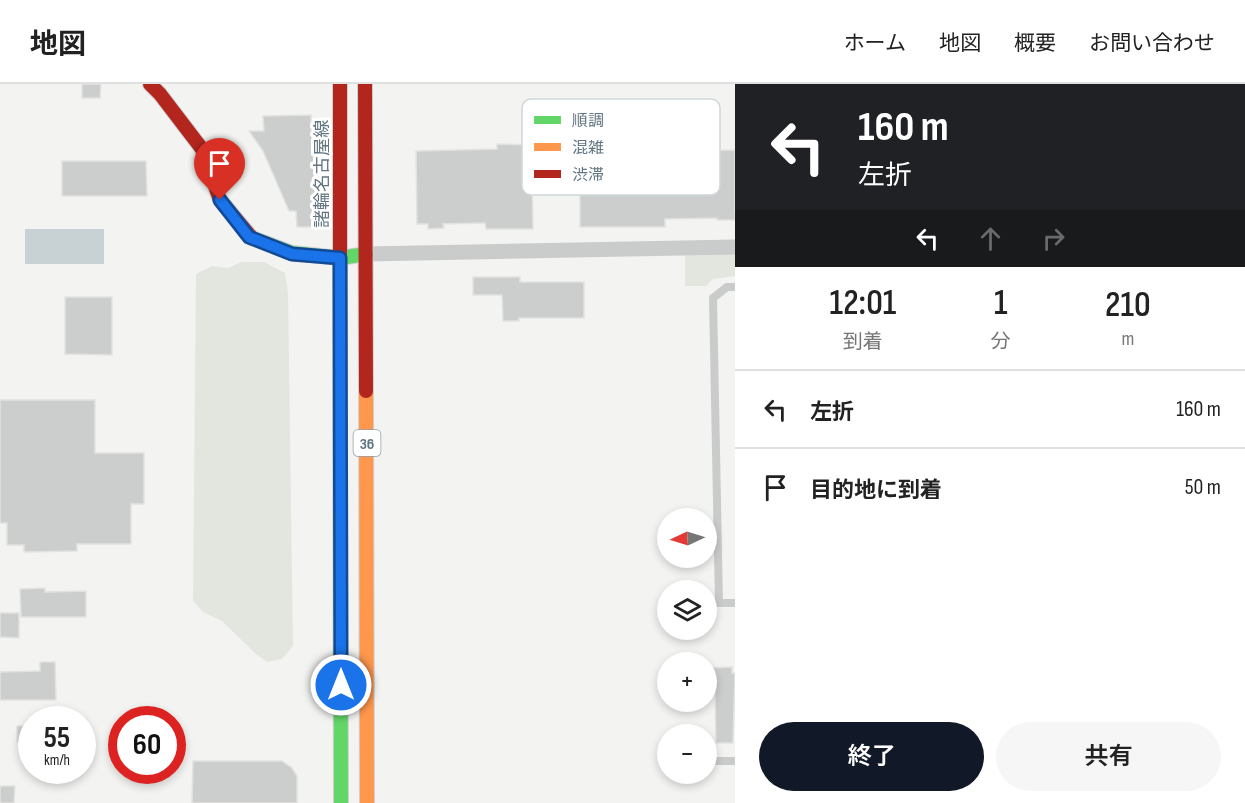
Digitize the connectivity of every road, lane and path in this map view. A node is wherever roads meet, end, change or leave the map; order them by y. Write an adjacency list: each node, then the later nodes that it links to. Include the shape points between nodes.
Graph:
1 (150, 84): 6 (main road, via 202,149 220,200 249,237 292,254)
2 (340, 84): 6 (main road, 諸輪名古屋線 / 36)
3 (366, 84): 5 (main road, 36)
4 (735, 247): 5 (street)
5 (366, 254): 6 (main road); 12 (main road, 36)
6 (340, 258): 11 (main road, 諸輪名古屋線 / 36)
7 (735, 287): 8 (lane, via 727,287 714,298 719,603)
8 (735, 603)
9 (717, 761): 10 (lane)
10 (735, 761)
11 (341, 803)
12 (367, 803)

